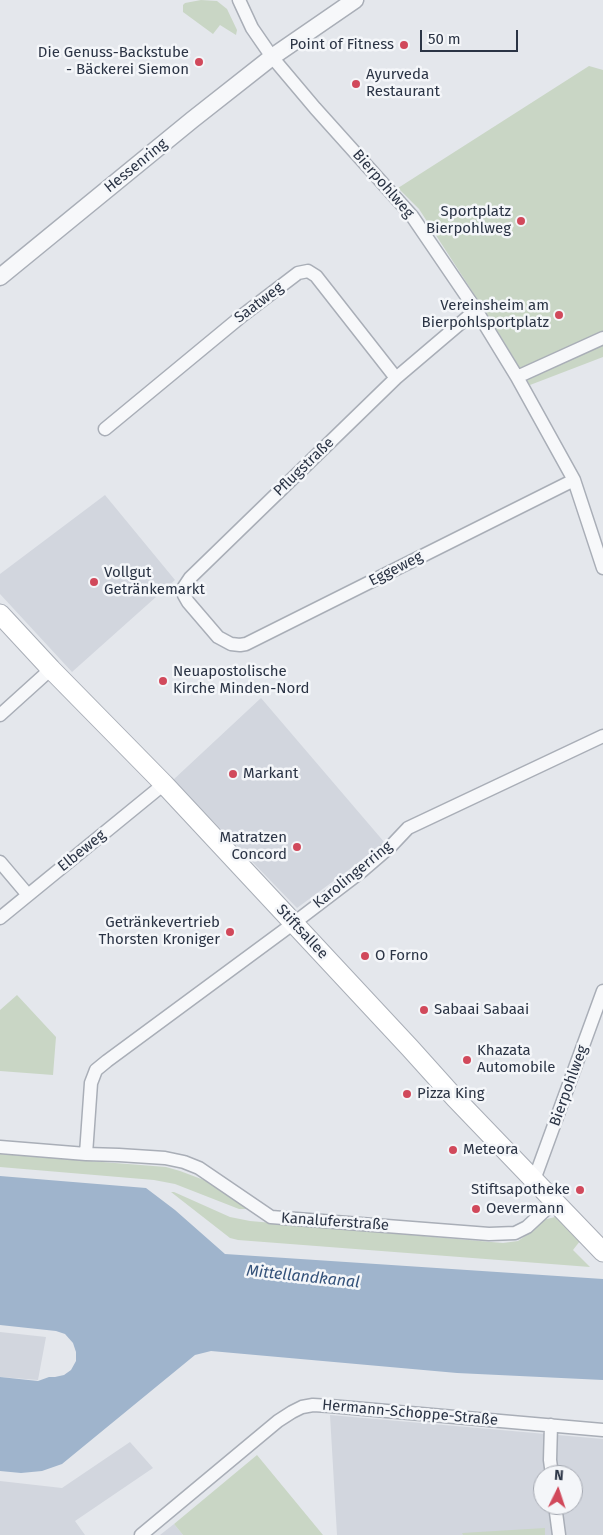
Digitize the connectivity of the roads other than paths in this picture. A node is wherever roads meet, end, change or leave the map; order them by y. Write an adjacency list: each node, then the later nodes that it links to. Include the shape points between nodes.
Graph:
1 (239, 0): 3 (street, Bierpohlweg, via 252,28)
2 (355, 0): 3 (street, Hessenring)
3 (272, 57): 4 (street, Hessenring); 5 (street, Bierpohlweg, via 412,216)
4 (0, 277)
5 (476, 310): 7 (street, Bierpohlweg); 8 (street, Pflugstraße)
6 (603, 338): 7 (street)
7 (517, 377): 10 (street, Bierpohlweg)
8 (396, 378): 9 (street, Saatweg, via 316,276 308,271 298,273 243,315); 13 (street, Pflugstraße, via 186,582 184,595 188,602)
9 (106, 428)
10 (574, 480): 11 (street, Bierpohlweg); 13 (street, Eggeweg, via 246,644 231,644)
11 (603, 568)
12 (0, 614): 14 (main road, Stiftsallee)
13 (218, 637)
14 (51, 669): 15 (street); 17 (main road, Stiftsallee)
15 (0, 715)
16 (603, 736): 21 (street, Karolingerring, via 408,828 362,871)
17 (164, 784): 19 (street, Elbeweg); 21 (main road, Stiftsallee)
18 (0, 862): 19 (street)
19 (28, 895): 20 (street, Elbeweg)
20 (0, 918)
21 (294, 923): 24 (street, Karolingerring, via 96,1070 91,1083); 25 (main road, Stiftsallee)
22 (603, 991): 25 (street, Bierpohlweg)
23 (0, 1147): 24 (street, Kanaluferstraße)
24 (86, 1154): 26 (street, Kanaluferstraße, via 165,1158 191,1165 271,1217 489,1234 515,1233)
25 (534, 1180): 26 (main road, Stiftsallee)
26 (555, 1200): 27 (main road, Stiftsallee)
27 (603, 1252)
28 (551, 1425): 29 (street, Hermann-Schoppe-Straße); 30 (street); 32 (street, Hermann-Schoppe-Straße, via 330,1406 302,1407 278,1421)
29 (603, 1430)
30 (551, 1465)
31 (556, 1515): 33 (street)
32 (141, 1535)
33 (559, 1535)

